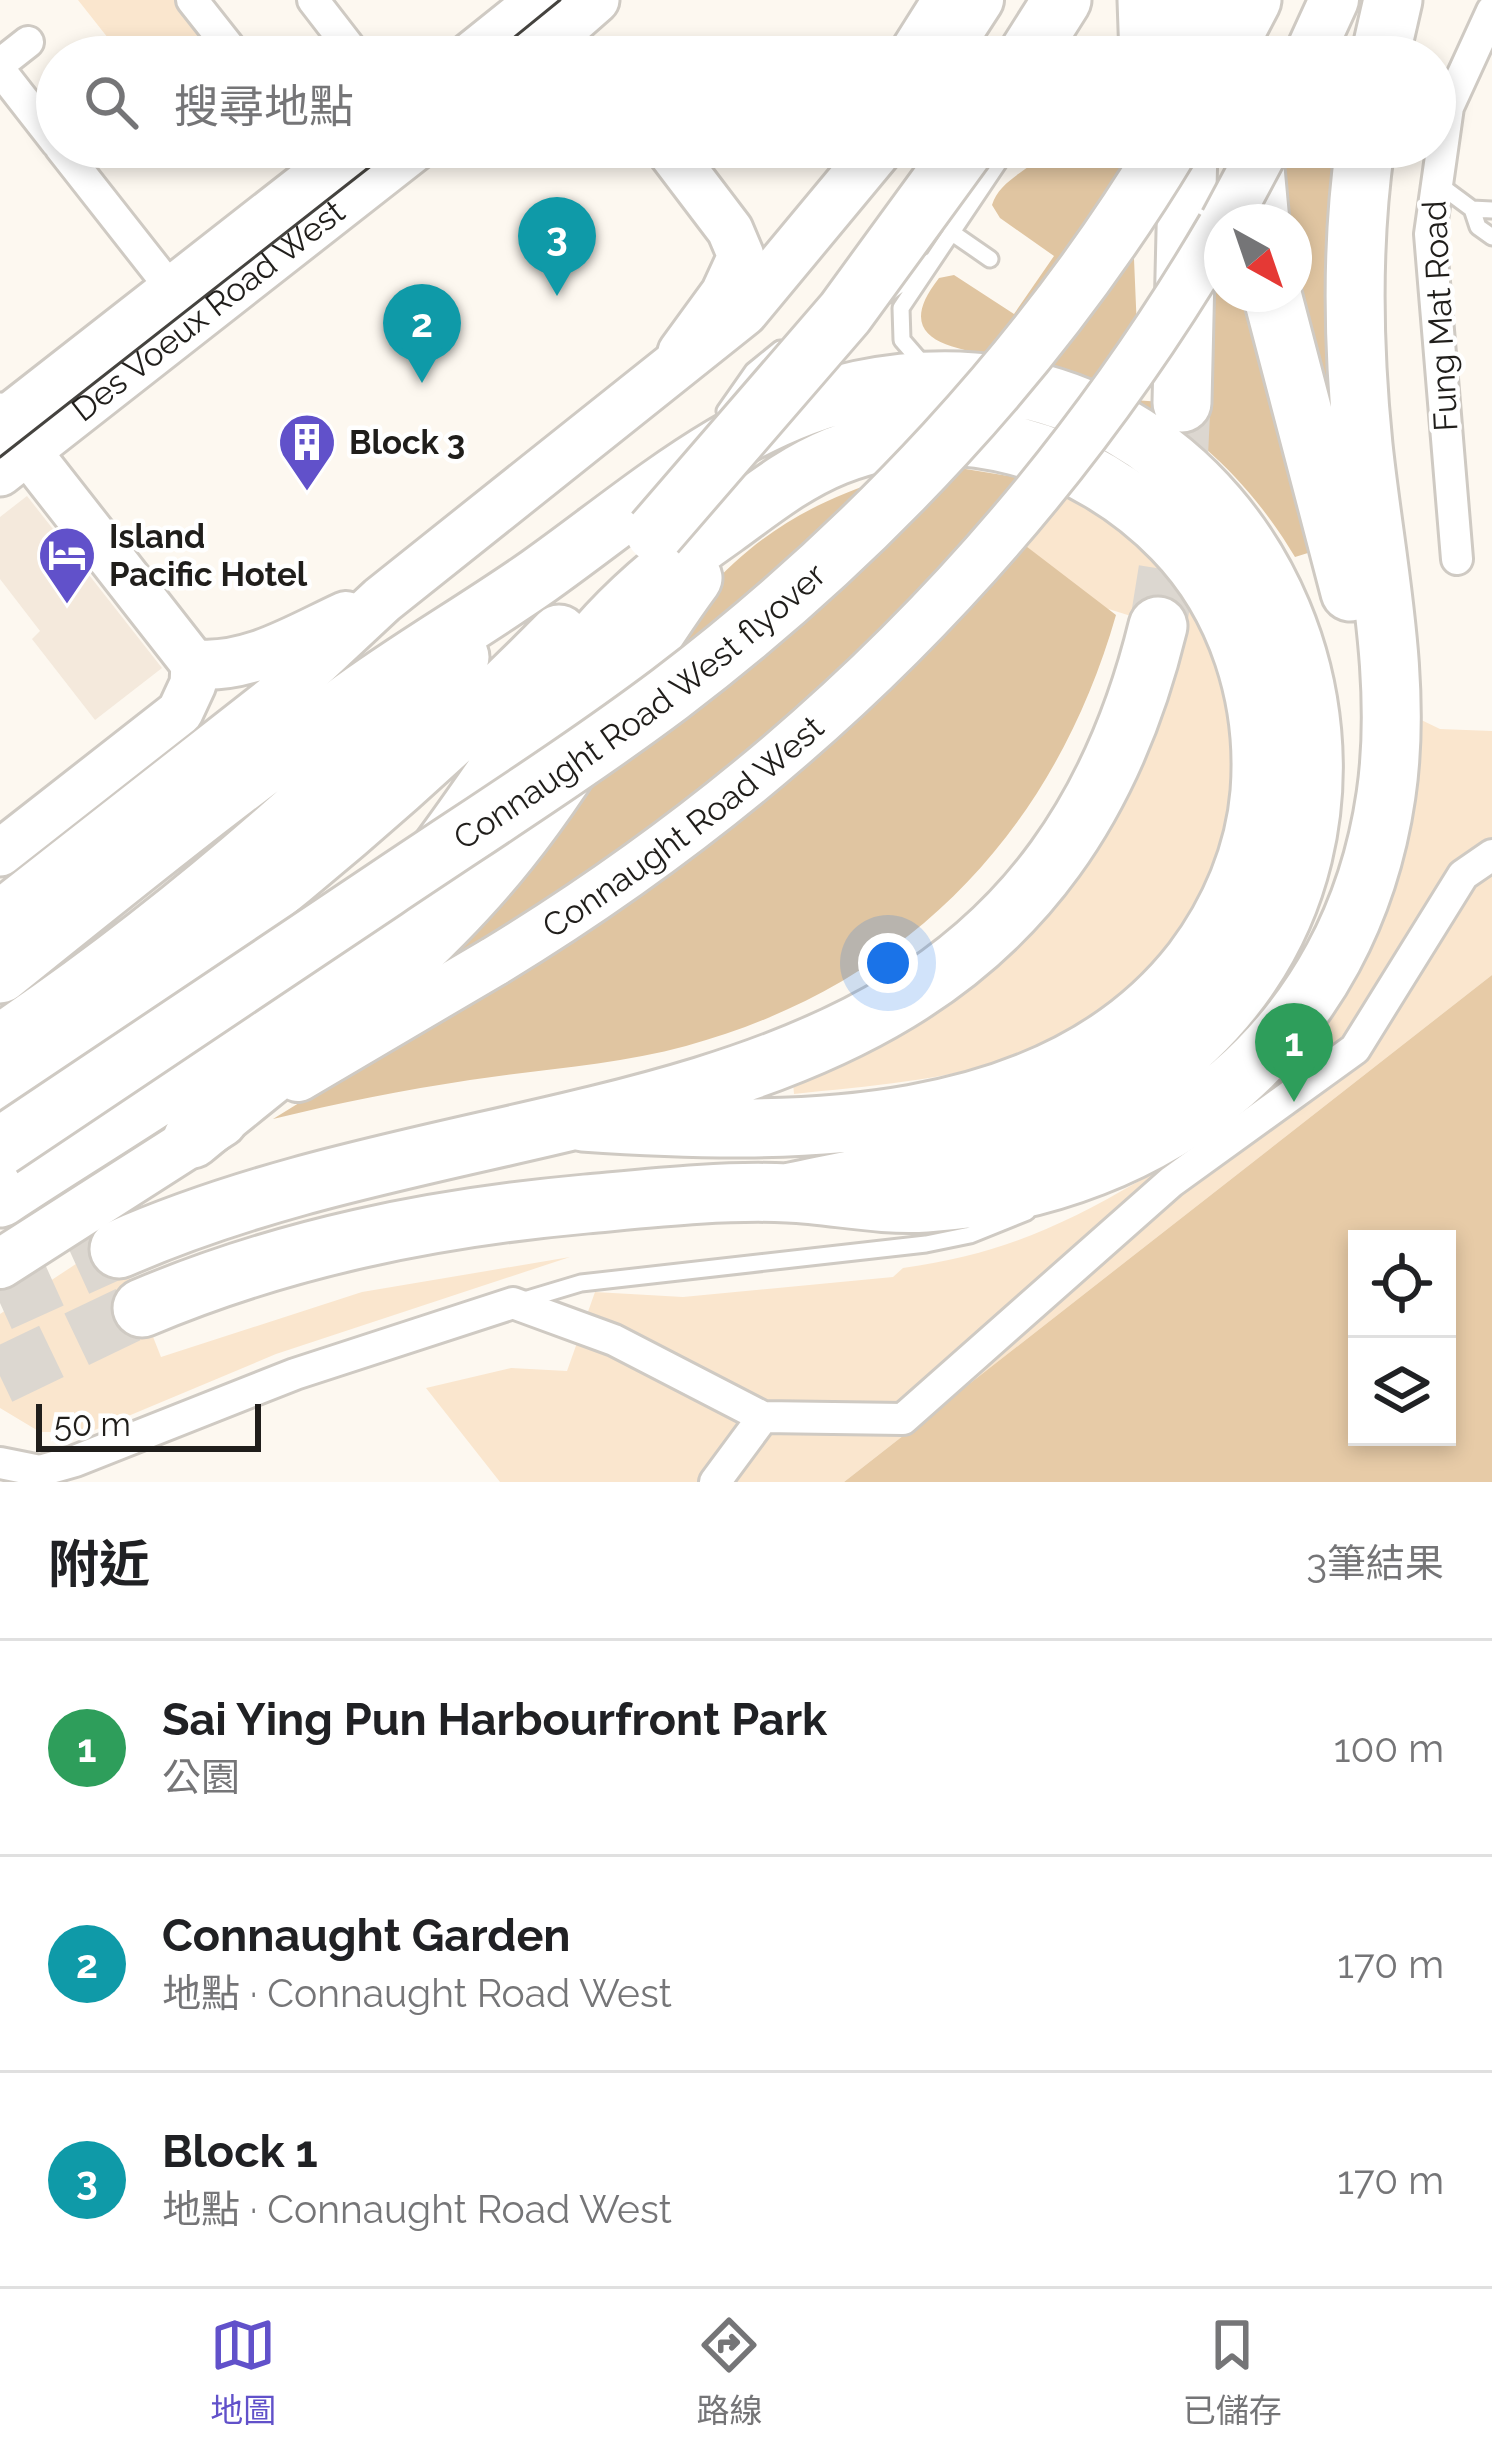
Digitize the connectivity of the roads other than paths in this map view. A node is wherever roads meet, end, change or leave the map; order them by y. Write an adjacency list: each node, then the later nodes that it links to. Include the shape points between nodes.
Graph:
1 (192, 0): 12 (street)
2 (313, 0): 13 (street)
3 (937, 0): 16 (street)
4 (979, 0): 17 (main road)
5 (1147, 0): 18 (highway)
6 (1199, 0): 19 (highway)
7 (1256, 0): 20 (highway); 21 (highway)
8 (1334, 0): 22 (main road)
9 (1393, 0): 23 (highway)
10 (1492, 11): 26 (street, Fung Mat Road)
11 (575, 15): 14 (main road); 15 (main road)
12 (220, 36)
13 (341, 36)
14 (522, 36)
15 (553, 36)
16 (914, 36)
17 (956, 36)
18 (1148, 36)
19 (1195, 36)
20 (1235, 36)
21 (1254, 36)
22 (1318, 36)
23 (1385, 36)
24 (28, 42): 25 (street)
25 (0, 67): 27 (street)
26 (1456, 90)
27 (36, 115)
28 (77, 168): 52 (street)
29 (306, 168): 52 (main road, Des Voeux Road West)
30 (385, 168): 52 (main road, Des Voeux Road West)
31 (684, 168): 55 (main road, via 741,256)
32 (862, 168): 55 (main road, via 742,312)
33 (951, 168): 74 (highway, bridge, via 752,424 514,680 287,884)
34 (995, 168): 47 (lane)
35 (1150, 168): 54 (highway)
36 (1155, 168): 77 (highway, Connaught Road West flyover, bridge, via 1010,369 905,486 776,607 605,740)
37 (1189, 168): 54 (highway)
38 (1254, 168): 43 (main road, Connaught Road West, bridge)
39 (1255, 168): 44 (highway)
40 (1362, 168): 66 (highway, via 1356,338 1387,659)
41 (1436, 168): 42 (street, Fung Mat Road)
42 (1434, 181): 45 (lane); 61 (street, Fung Mat Road, via 1430,234 1455,426)
43 (1234, 204)
44 (1258, 204)
45 (1472, 209): 46 (lane); 48 (lane)
46 (1492, 210)
47 (951, 232): 50 (lane); 51 (lane)
48 (1492, 237)
49 (1204, 254): 76 (main road, Connaught Road West, bridge, via 1054,475 866,682 726,804 574,912)
50 (990, 259)
51 (931, 261): 56 (lane, via 905,297 899,330); 58 (lane, via 884,296 803,330 754,371)
52 (184, 304): 59 (main road, Des Voeux Road West)
53 (1277, 312): 66 (highway, via 1344,565)
54 (1185, 332): 57 (highway)
55 (672, 364): 63 (main road)
56 (938, 381): 62 (highway, via 817,401 693,455); 79 (highway, via 1020,389 1088,412 1172,462 1238,530 1286,613 1306,679 1316,762 1309,832 1288,902 1256,967 1211,1024 1153,1075 1037,1133)
57 (1182, 403)
58 (717, 421)
59 (6, 437): 65 (main road)
60 (743, 512): 75 (highway, via 834,457 936,436 1033,449 1119,492 1196,565 1240,646 1261,743 1250,847 1224,914 1169,988 1129,1026 1029,1080 967,1101 846,1122 715,1131); 76 (highway, via 544,805 466,899 379,985); 80 (highway, via 602,631 427,869 356,948)
61 (1456, 559)
62 (541, 574): 72 (highway, via 346,704); 73 (highway, via 376,742)
63 (382, 600): 65 (main road, via 252,658); 71 (main road, via 278,697)
64 (1158, 626): 75 (highway, via 1125,734 1089,808 1040,880 979,944 909,998 831,1040)
65 (194, 664): 68 (main road, via 180,712)
66 (1388, 789): 78 (highway, via 1352,923 1285,1035 1198,1112)
67 (339, 818): 70 (lane)
68 (0, 853)
69 (1492, 854): 88 (street, via 1463,875 1355,1049 1171,1182 904,1419)
70 (282, 860)
71 (0, 915)
72 (0, 974)
73 (14, 1035)
74 (0, 1097)
75 (583, 1122): 82 (highway)
76 (192, 1139): 85 (main road, Connaught Road West)
77 (0, 1147)
78 (1061, 1190): 81 (highway); 83 (lane, via 994,1227)
79 (787, 1193): 81 (highway); 82 (highway, via 586,1204)
80 (0, 1198)
81 (863, 1202): 83 (lane)
82 (366, 1203): 84 (highway, via 227,1207); 87 (highway, via 252,1265)
83 (926, 1244): 86 (lane, via 581,1283)
84 (119, 1249)
85 (0, 1264)
86 (513, 1303): 88 (street); 90 (street, via 173,1418)
87 (142, 1308)
88 (763, 1417): 91 (street)
89 (0, 1462): 90 (street)
90 (36, 1476)
91 (716, 1482)

